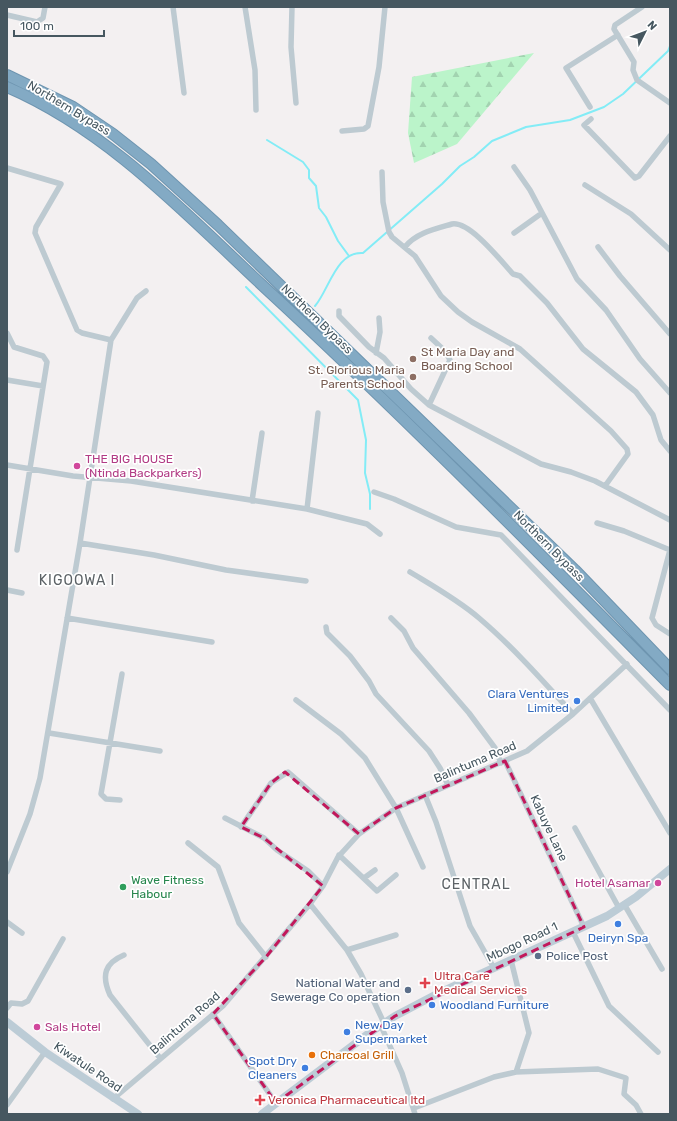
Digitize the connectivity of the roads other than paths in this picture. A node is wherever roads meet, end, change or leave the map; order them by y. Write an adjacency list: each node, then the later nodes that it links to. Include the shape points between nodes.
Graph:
1 (45, 7): 7 (street, via 43,18 37,22)
2 (173, 7): 11 (street)
3 (245, 7): 15 (street, via 255,70)
4 (292, 7): 12 (street)
5 (385, 7): 17 (street, via 379,67 368,126 364,129)
6 (642, 7): 8 (street, via 615,25 614,29)
7 (7, 15)
8 (618, 35): 13 (street, via 634,62 633,70 637,80); 14 (street, via 566,68)
9 (7, 75): 66 (highway, Northern Bypass, via 73,107 151,164 218,225 575,570)
10 (7, 87): 68 (highway, Northern Bypass, via 72,122 140,172 455,469)
11 (184, 93)
12 (296, 103)
13 (670, 103)
14 (590, 107)
15 (256, 110)
16 (591, 119): 18 (street, via 584,125 635,178)
17 (342, 131)
18 (670, 136)
19 (514, 167): 23 (street)
20 (7, 168): 34 (street, via 61,184 35,233 77,330)
21 (382, 172): 25 (street, via 382,198 389,232)
22 (585, 185): 27 (street, via 631,214)
23 (542, 214): 24 (street); 38 (street, via 577,279 606,310 640,359)
24 (514, 233)
25 (405, 247): 42 (street, via 425,232 455,223 471,231 513,274 520,276 547,303 583,349 636,392 653,415 661,440); 46 (street, via 424,268 441,296 458,312 520,349 627,448 628,454)
26 (598, 247): 32 (street)
27 (670, 250)
28 (146, 291): 34 (street, via 137,298)
29 (339, 311): 35 (street, via 339,316)
30 (379, 318): 35 (street, via 380,332)
31 (7, 333): 37 (street, via 12,345 17,349 46,357)
32 (670, 334)
33 (431, 338): 39 (street, via 445,351 450,360)
34 (111, 340): 45 (street)
35 (376, 353): 39 (street, via 384,358)
36 (7, 380): 37 (street)
37 (43, 386): 44 (street)
38 (670, 393)
39 (429, 405): 46 (street, via 541,464 571,472)
40 (318, 413): 49 (street)
41 (262, 433): 48 (street)
42 (670, 451)
43 (7, 466): 44 (street)
44 (29, 469): 45 (street); 54 (street)
45 (89, 478): 48 (street, via 131,481); 53 (street)
46 (605, 486): 50 (street)
47 (374, 492): 65 (street, via 394,498 456,527 501,535)
48 (252, 501): 49 (street)
49 (307, 509): 52 (street, via 367,524)
50 (670, 520)
51 (597, 523): 55 (street)
52 (380, 534)
53 (80, 543): 57 (street, via 226,570); 60 (street)
54 (17, 550)
55 (670, 550): 63 (street, via 652,618 656,625)
56 (410, 572): 72 (street, via 478,617 506,642)
57 (306, 581)
58 (7, 590): 59 (street)
59 (22, 593)
60 (66, 618): 64 (street); 73 (street)
61 (391, 618): 76 (street, Kabuye Lane, via 404,631 412,648 469,713)
62 (326, 627): 77 (street, via 327,634 350,656 376,694 429,751)
63 (670, 634)
64 (212, 642)
65 (627, 664): 69 (street, Balintuma Road); 71 (street)
66 (670, 670)
67 (122, 674): 74 (street)
68 (670, 685)
69 (590, 698): 72 (street, Balintuma Road); 84 (street)
70 (296, 700): 80 (street, via 341,734 365,758)
71 (670, 710)
72 (573, 714): 76 (street, Balintuma Road, via 527,751)
73 (48, 733): 74 (street); 91 (street, via 30,814)
74 (110, 742): 75 (street); 79 (street, via 101,794 106,799)
75 (160, 751)
76 (503, 762): 77 (street, Balintuma Road); 98 (street, Kabuye Lane)
77 (448, 785): 78 (street, Balintuma Road)
78 (425, 795): 80 (street, Balintuma Road); 107 (street, via 470,926)
79 (120, 800)
80 (396, 808): 85 (street, Balintuma Road); 88 (street)
81 (225, 818): 82 (street)
82 (241, 827): 85 (street, via 271,784 288,772); 94 (street, via 264,838 308,871)
83 (575, 828): 96 (street)
84 (670, 833)
85 (359, 834): 87 (street, Balintuma Road)
86 (188, 843): 105 (street, via 218,867 240,923)
87 (339, 855): 93 (street); 94 (street, Balintuma Road)
88 (422, 867)
89 (670, 869): 96 (main road, Mbogo Road 1)
90 (375, 870): 93 (street)
91 (7, 872)
92 (396, 875): 93 (street, via 376,891)
93 (364, 878)
94 (323, 886): 95 (street, Balintuma Road)
95 (310, 904): 103 (street); 105 (street, Balintuma Road)
96 (622, 906): 98 (main road, Mbogo Road 1); 108 (street)
97 (7, 922): 100 (street)
98 (584, 927): 99 (main road, Mbogo Road 1)
99 (573, 932): 106 (main road, Mbogo Road 1); 114 (street, via 609,1006)
100 (22, 933)
101 (396, 935): 103 (street)
102 (63, 939): 109 (street, via 28,1001 22,1004 11,1003)
103 (347, 950): 112 (street, via 361,974)
104 (124, 955): 115 (street, via 112,960 105,973 105,984 110,995)
105 (266, 957): 110 (street, Balintuma Road)
106 (511, 960): 107 (main road, Mbogo Road 1); 116 (street, via 529,1033)
107 (494, 968): 112 (main road, Mbogo Road 1, via 437,994)
108 (662, 969)
109 (7, 1008)
110 (213, 1014): 115 (street, Balintuma Road); 118 (street)
111 (7, 1022): 113 (main road, Kiwatule Road)
112 (382, 1024): 118 (main road, Mbogo Road 1); 120 (street)
113 (45, 1052): 117 (main road, Kiwatule Road); 119 (street)
114 (658, 1052)
115 (160, 1058): 117 (street, Balintuma Road)
116 (516, 1072): 120 (street, via 494,1078); 123 (street, via 598,1069 626,1078 624,1094 636,1105)
117 (113, 1099): 121 (main road, Kiwatule Road)
118 (276, 1103): 122 (main road, Mbogo Road 1)
119 (7, 1105)
120 (414, 1111)
121 (134, 1113)
122 (262, 1114)
123 (641, 1114)

